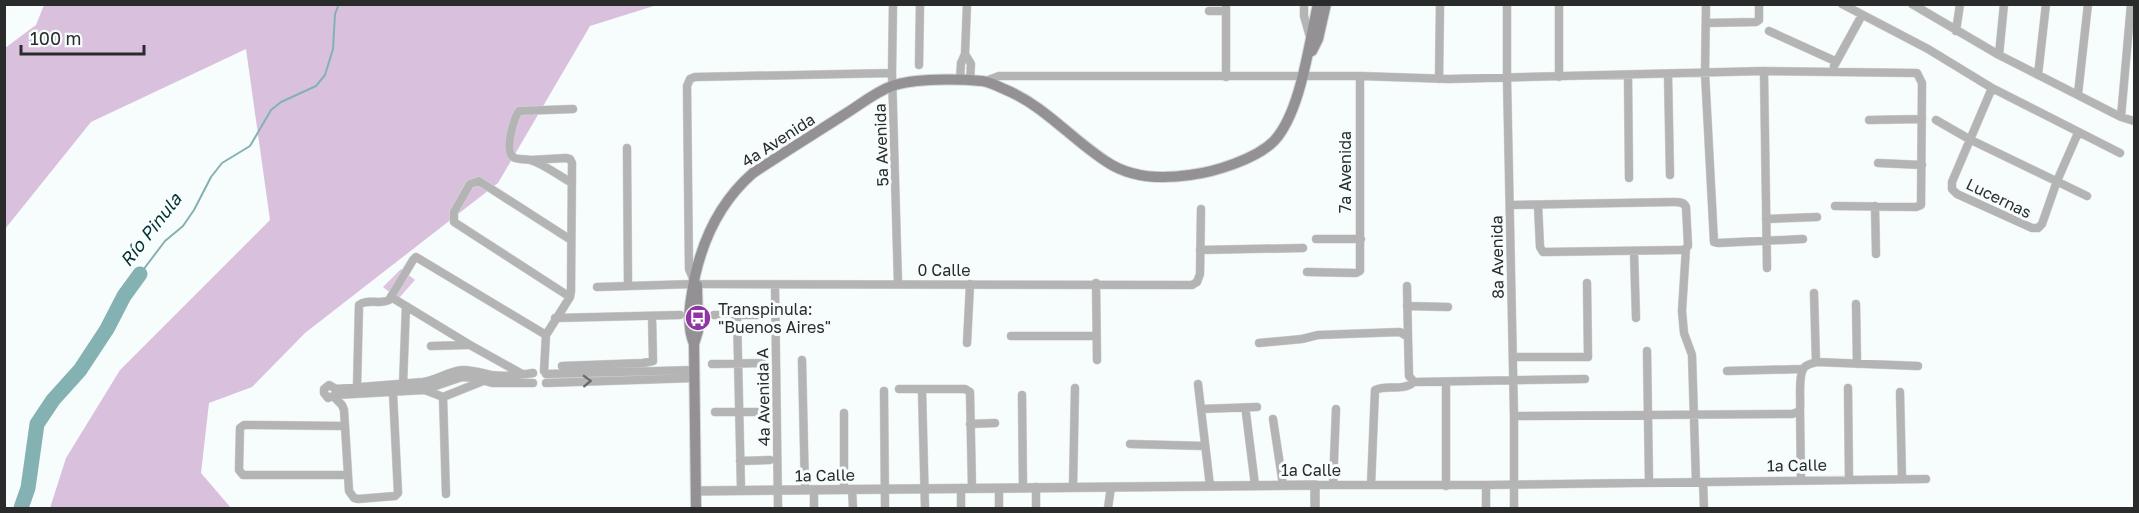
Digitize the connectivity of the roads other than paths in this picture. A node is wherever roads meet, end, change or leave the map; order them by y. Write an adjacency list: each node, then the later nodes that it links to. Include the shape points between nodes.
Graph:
1 (893, 4): 32 (street, 5a Avenida)
2 (920, 4): 29 (street)
3 (967, 4): 43 (street, via 965,54 961,63)
4 (1304, 4): 25 (street)
5 (1318, 4): 25 (main road)
6 (1326, 4): 27 (main road, via 1318,39)
7 (1440, 4): 41 (street)
8 (1507, 4): 42 (street, 8a Avenida)
9 (1559, 4): 40 (street)
10 (1706, 4): 22 (street)
11 (1759, 4): 22 (street, via 1756,22)
12 (1842, 4): 21 (street)
13 (1960, 4): 24 (street)
14 (2004, 4): 26 (street)
15 (2046, 4): 36 (street)
16 (2088, 4): 47 (street)
17 (2131, 4): 49 (street)
18 (1914, 5): 24 (street)
19 (1226, 8): 20 (street); 38 (street)
20 (1209, 11)
21 (1862, 15): 28 (street); 46 (street)
22 (1706, 23): 33 (street)
23 (1769, 31): 28 (street)
24 (1956, 31): 26 (street)
25 (1310, 37): 27 (main road)
26 (1999, 55): 36 (street)
27 (1309, 56): 39 (main road)
28 (1835, 62): 31 (street)
29 (919, 65)
30 (1764, 71): 31 (street); 33 (street); 72 (street)
31 (1833, 71): 50 (street, via 1917,73 1922,83)
32 (892, 73): 45 (street, 5a Avenida); 85 (street, 4a Avenida, via 690,79 689,269)
33 (1704, 73): 34 (street); 77 (street, via 1714,242)
34 (1668, 74): 35 (street); 61 (street)
35 (1628, 75): 40 (street); 62 (street)
36 (2038, 75): 47 (street)
37 (1360, 76): 39 (street); 41 (street); 74 (street, 7a Avenida)
38 (1226, 77): 39 (street); 44 (street, via 999,76)
39 (1303, 77): 44 (main road, via 1287,122 1272,144 1233,165 1177,177 1122,171 1039,107)
40 (1559, 77): 42 (street)
41 (1439, 79): 42 (street)
42 (1507, 79): 66 (street, 8a Avenida)
43 (965, 81): 44 (main road); 45 (main road)
44 (986, 81)
45 (892, 86): 85 (main road, 4a Avenida, via 742,182 711,228); 86 (street, 5a Avenida)
46 (1992, 88): 54 (street); 55 (street)
47 (2078, 94): 49 (street)
48 (573, 109): 58 (street, via 519,111 512,124 509,151 515,158)
49 (2121, 117): 53 (street)
50 (1922, 119): 51 (street); 60 (street)
51 (1869, 120)
52 (1936, 120): 55 (street)
53 (2134, 122)
54 (2078, 133): 57 (street); 63 (street, Lucernas)
55 (1969, 139): 63 (street); 63 (street, Lucernas, via 1952,182 1957,194 2038,228)
56 (627, 148): 91 (street)
57 (2120, 153)
58 (531, 160): 64 (street); 64 (street, via 570,159)
59 (1878, 164): 60 (street)
60 (1922, 165): 69 (street, via 1921,205)
61 (1670, 175)
62 (1629, 178)
63 (2057, 181): 65 (street)
64 (572, 183): 76 (street)
65 (2087, 196)
66 (1510, 205): 67 (street); 117 (street, 8a Avenida)
67 (1538, 205): 79 (street, via 1682,202 1686,207); 81 (street, via 1543,252)
68 (1835, 206): 69 (street)
69 (1875, 206): 82 (street)
70 (1201, 209): 80 (street)
71 (1816, 218): 72 (street)
72 (1766, 219): 77 (street)
73 (1316, 239): 74 (street)
74 (1361, 239): 84 (street, 7a Avenida, via 1360,271)
75 (1803, 239): 77 (street)
76 (571, 240): 96 (street); 96 (street, via 479,181 470,184 453,216 454,222)
77 (1767, 240): 83 (street)
78 (1303, 248): 80 (street)
79 (1686, 248): 81 (street); 164 (street, via 1682,311 1692,355)
80 (1200, 250): 88 (street, 0 Calle, via 1199,280 1192,285)
81 (1634, 252): 107 (street)
82 (1876, 254)
83 (1767, 268)
84 (1307, 272)
85 (695, 282): 90 (street, 0 Calle); 91 (street, 0 Calle); 130 (main road, 4a Avenida, via 690,318)
86 (898, 284): 87 (street, 0 Calle); 90 (street, 0 Calle)
87 (970, 284): 88 (street, 0 Calle); 112 (street)
88 (1095, 284): 110 (street)
89 (1587, 284): 117 (street, via 1588,357)
90 (775, 285): 200 (street, 4a Avenida A)
91 (628, 286): 93 (street, 0 Calle)
92 (1407, 286): 99 (street)
93 (597, 287)
94 (1814, 292): 120 (street)
95 (391, 297): 98 (street); 108 (street, via 413,260 419,257); 141 (street, via 386,302 359,305)
96 (570, 297): 106 (street)
97 (1856, 304): 124 (street)
98 (406, 306): 114 (street); 140 (street)
99 (1407, 306): 100 (street); 111 (street)
100 (1448, 307)
101 (680, 315): 105 (street)
102 (714, 315): 103 (street)
103 (737, 315): 104 (street); 121 (street)
104 (762, 315)
105 (652, 316): 106 (street); 125 (street, via 653,361)
106 (555, 318): 108 (street)
107 (1636, 318)
108 (546, 335): 129 (street)
109 (1011, 336): 110 (street)
110 (1096, 336): 119 (street)
111 (1408, 338): 113 (street, via 1400,332 1318,335); 135 (street, via 1409,376)
112 (967, 343)
113 (1259, 343)
114 (470, 345): 115 (street); 131 (street)
115 (431, 346)
116 (1647, 351): 163 (street)
117 (1513, 357): 133 (street, 8a Avenida)
118 (802, 360): 201 (street)
119 (1096, 360)
120 (1816, 362): 124 (street); 127 (street)
121 (738, 363): 122 (street); 123 (street); 158 (street)
122 (766, 363)
123 (712, 364)
124 (1857, 364): 126 (street)
125 (562, 366)
126 (1918, 366)
127 (1803, 369): 128 (street); 155 (street)
128 (1727, 371)
129 (540, 372): 130 (street); 131 (street); 137 (street, via 532,378); 138 (street)
130 (695, 374): 138 (street, one-way to 130); 202 (main road, 4a Avenida)
131 (524, 375): 140 (street, via 462,370 428,382)
132 (1585, 379): 133 (street)
133 (1514, 380): 136 (street); 162 (street, 8a Avenida)
134 (483, 381): 137 (street); 145 (street, via 456,378); 152 (street)
135 (1414, 382): 136 (street); 184 (street, via 1402,388 1375,390)
136 (1446, 382): 188 (street)
137 (534, 383): 138 (street)
138 (546, 383)
139 (1198, 384): 154 (street)
140 (403, 385): 141 (street)
141 (357, 387): 150 (street)
142 (1075, 388): 189 (street)
143 (1848, 388): 177 (street)
144 (899, 389): 146 (street)
145 (424, 390): 149 (street); 152 (street)
146 (922, 390): 167 (street, via 968,390); 199 (street)
147 (884, 391): 198 (street)
148 (1900, 392): 174 (street)
149 (393, 393): 150 (street); 173 (street, via 397,495 356,499 350,494)
150 (335, 394): 168 (street, via 342,405)
151 (1022, 395): 194 (street)
152 (442, 397): 203 (street)
153 (1257, 407): 154 (street)
154 (1201, 409): 170 (street)
155 (1800, 409): 164 (street, via 1784,415); 176 (street)
156 (1336, 410): 183 (street)
157 (715, 412): 158 (street)
158 (739, 412): 159 (street); 171 (street)
159 (765, 412)
160 (844, 413): 197 (street)
161 (1246, 413): 180 (street)
162 (1514, 416): 163 (street); 186 (street, 8a Avenida)
163 (1648, 416): 164 (street); 179 (street)
164 (1694, 416): 178 (street)
165 (1273, 419): 181 (street)
166 (995, 423): 167 (street)
167 (970, 424): 192 (street)
168 (345, 426): 173 (street); 173 (street, via 243,425 239,470 243,475)
169 (1130, 444): 170 (street)
170 (1205, 446): 187 (street)
171 (740, 460): 172 (street); 196 (street)
172 (770, 460)
173 (348, 475)
174 (1902, 479): 175 (street, 1a Calle); 177 (street, 1a Calle)
175 (1926, 479)
176 (1802, 480): 177 (street, 1a Calle); 178 (street, 1a Calle)
177 (1849, 480)
178 (1700, 482): 179 (street, 1a Calle); 217 (street)
179 (1649, 483): 186 (street, 1a Calle)
180 (1256, 485): 181 (street, 1a Calle); 187 (street, 1a Calle)
181 (1283, 485): 182 (street, 1a Calle)
182 (1315, 485): 183 (street, 1a Calle); 214 (street)
183 (1333, 485): 184 (street, 1a Calle)
184 (1371, 485): 188 (street, 1a Calle)
185 (1486, 485): 186 (street, 1a Calle); 188 (street, 1a Calle); 215 (street)
186 (1513, 485): 216 (street, 8a Avenida)
187 (1210, 486): 190 (street, 1a Calle)
188 (1446, 486)
189 (1074, 487): 190 (street, 1a Calle); 195 (street, 1a Calle)
190 (1111, 487): 213 (street)
191 (961, 488): 192 (street, 1a Calle); 199 (street, 1a Calle); 210 (street)
192 (972, 488): 193 (street, 1a Calle)
193 (999, 488): 194 (street, 1a Calle); 211 (street)
194 (1023, 488): 195 (street, 1a Calle)
195 (1036, 488): 212 (street)
196 (741, 489): 200 (street, 1a Calle); 202 (street, 1a Calle)
197 (848, 489): 198 (street, 1a Calle); 201 (street, 1a Calle); 207 (street)
198 (885, 489): 199 (street, 1a Calle); 208 (street)
199 (924, 489): 209 (street)
200 (778, 490): 201 (street, 1a Calle); 205 (street, 4a Avenida A)
201 (810, 490): 206 (street)
202 (696, 491): 204 (main road, 4a Avenida)
203 (446, 494)
204 (696, 508)
205 (778, 508)
206 (814, 508)
207 (853, 508)
208 (885, 508)
209 (925, 508)
210 (961, 508)
211 (999, 508)
212 (1036, 508)
213 (1108, 508)
214 (1315, 508)
215 (1486, 508)
216 (1514, 508)
217 (1704, 508)

